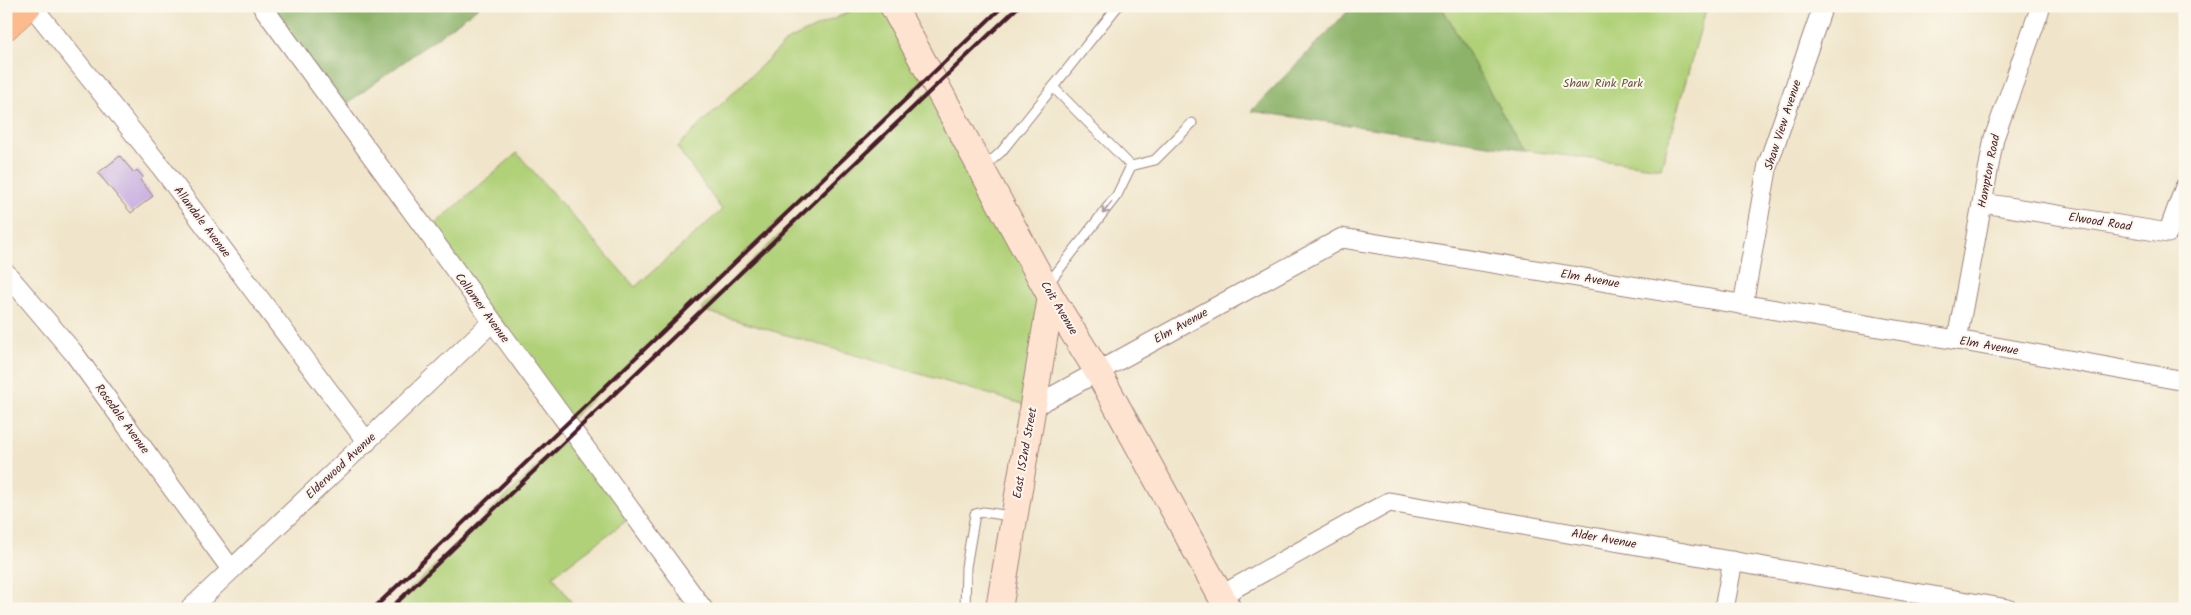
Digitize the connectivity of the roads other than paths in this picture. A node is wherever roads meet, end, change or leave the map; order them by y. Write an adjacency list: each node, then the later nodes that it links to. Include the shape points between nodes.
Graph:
1 (28, 6): 8 (main road)
2 (32, 6): 23 (street, Allandale Avenue, via 161,167)
3 (262, 6): 18 (street, Collamer Avenue)
4 (893, 6): 12 (street, Coit Avenue)
5 (1118, 6): 9 (lane)
6 (1823, 6): 17 (street, Shaw View Avenue, via 1768,164)
7 (2041, 6): 14 (street, Hampton Road, via 1994,138)
8 (7, 24)
9 (1053, 87): 11 (lane); 12 (lane, via 1001,152)
10 (1192, 122): 11 (lane, via 1155,160)
11 (1132, 166): 16 (lane, one-way to 16, via 1116,195)
12 (982, 169): 16 (street, Coit Avenue)
13 (2185, 187): 14 (street, Elwood Road, via 2168,233)
14 (1983, 203): 19 (street, Hampton Road)
15 (6, 273): 26 (street, Rosedale Avenue, via 73,352)
16 (1048, 292): 20 (street, Coit Avenue); 22 (street, East 152nd Street)
17 (1743, 305): 19 (street, Elm Avenue); 20 (street, Elm Avenue, via 1342,238)
18 (492, 322): 23 (street, Elderwood Avenue); 29 (street, Collamer Avenue)
19 (1957, 340): 21 (street, Elm Avenue)
20 (1098, 372): 22 (street, Elm Avenue); 27 (street, Coit Avenue)
21 (2185, 381)
22 (1033, 407): 24 (street, East 152nd Street)
23 (367, 442): 26 (street, Elderwood Avenue)
24 (1014, 517): 30 (lane, via 983,512 975,514 966,567); 31 (street, East 152nd Street)
25 (1732, 561): 27 (street, Alder Avenue, via 1389,502); 32 (street); 33 (street, Alder Avenue)
26 (231, 569): 28 (street, Elderwood Avenue)
27 (1224, 602)
28 (190, 609)
29 (703, 609)
30 (965, 609)
31 (999, 609)
32 (1724, 609)
33 (2008, 609)

